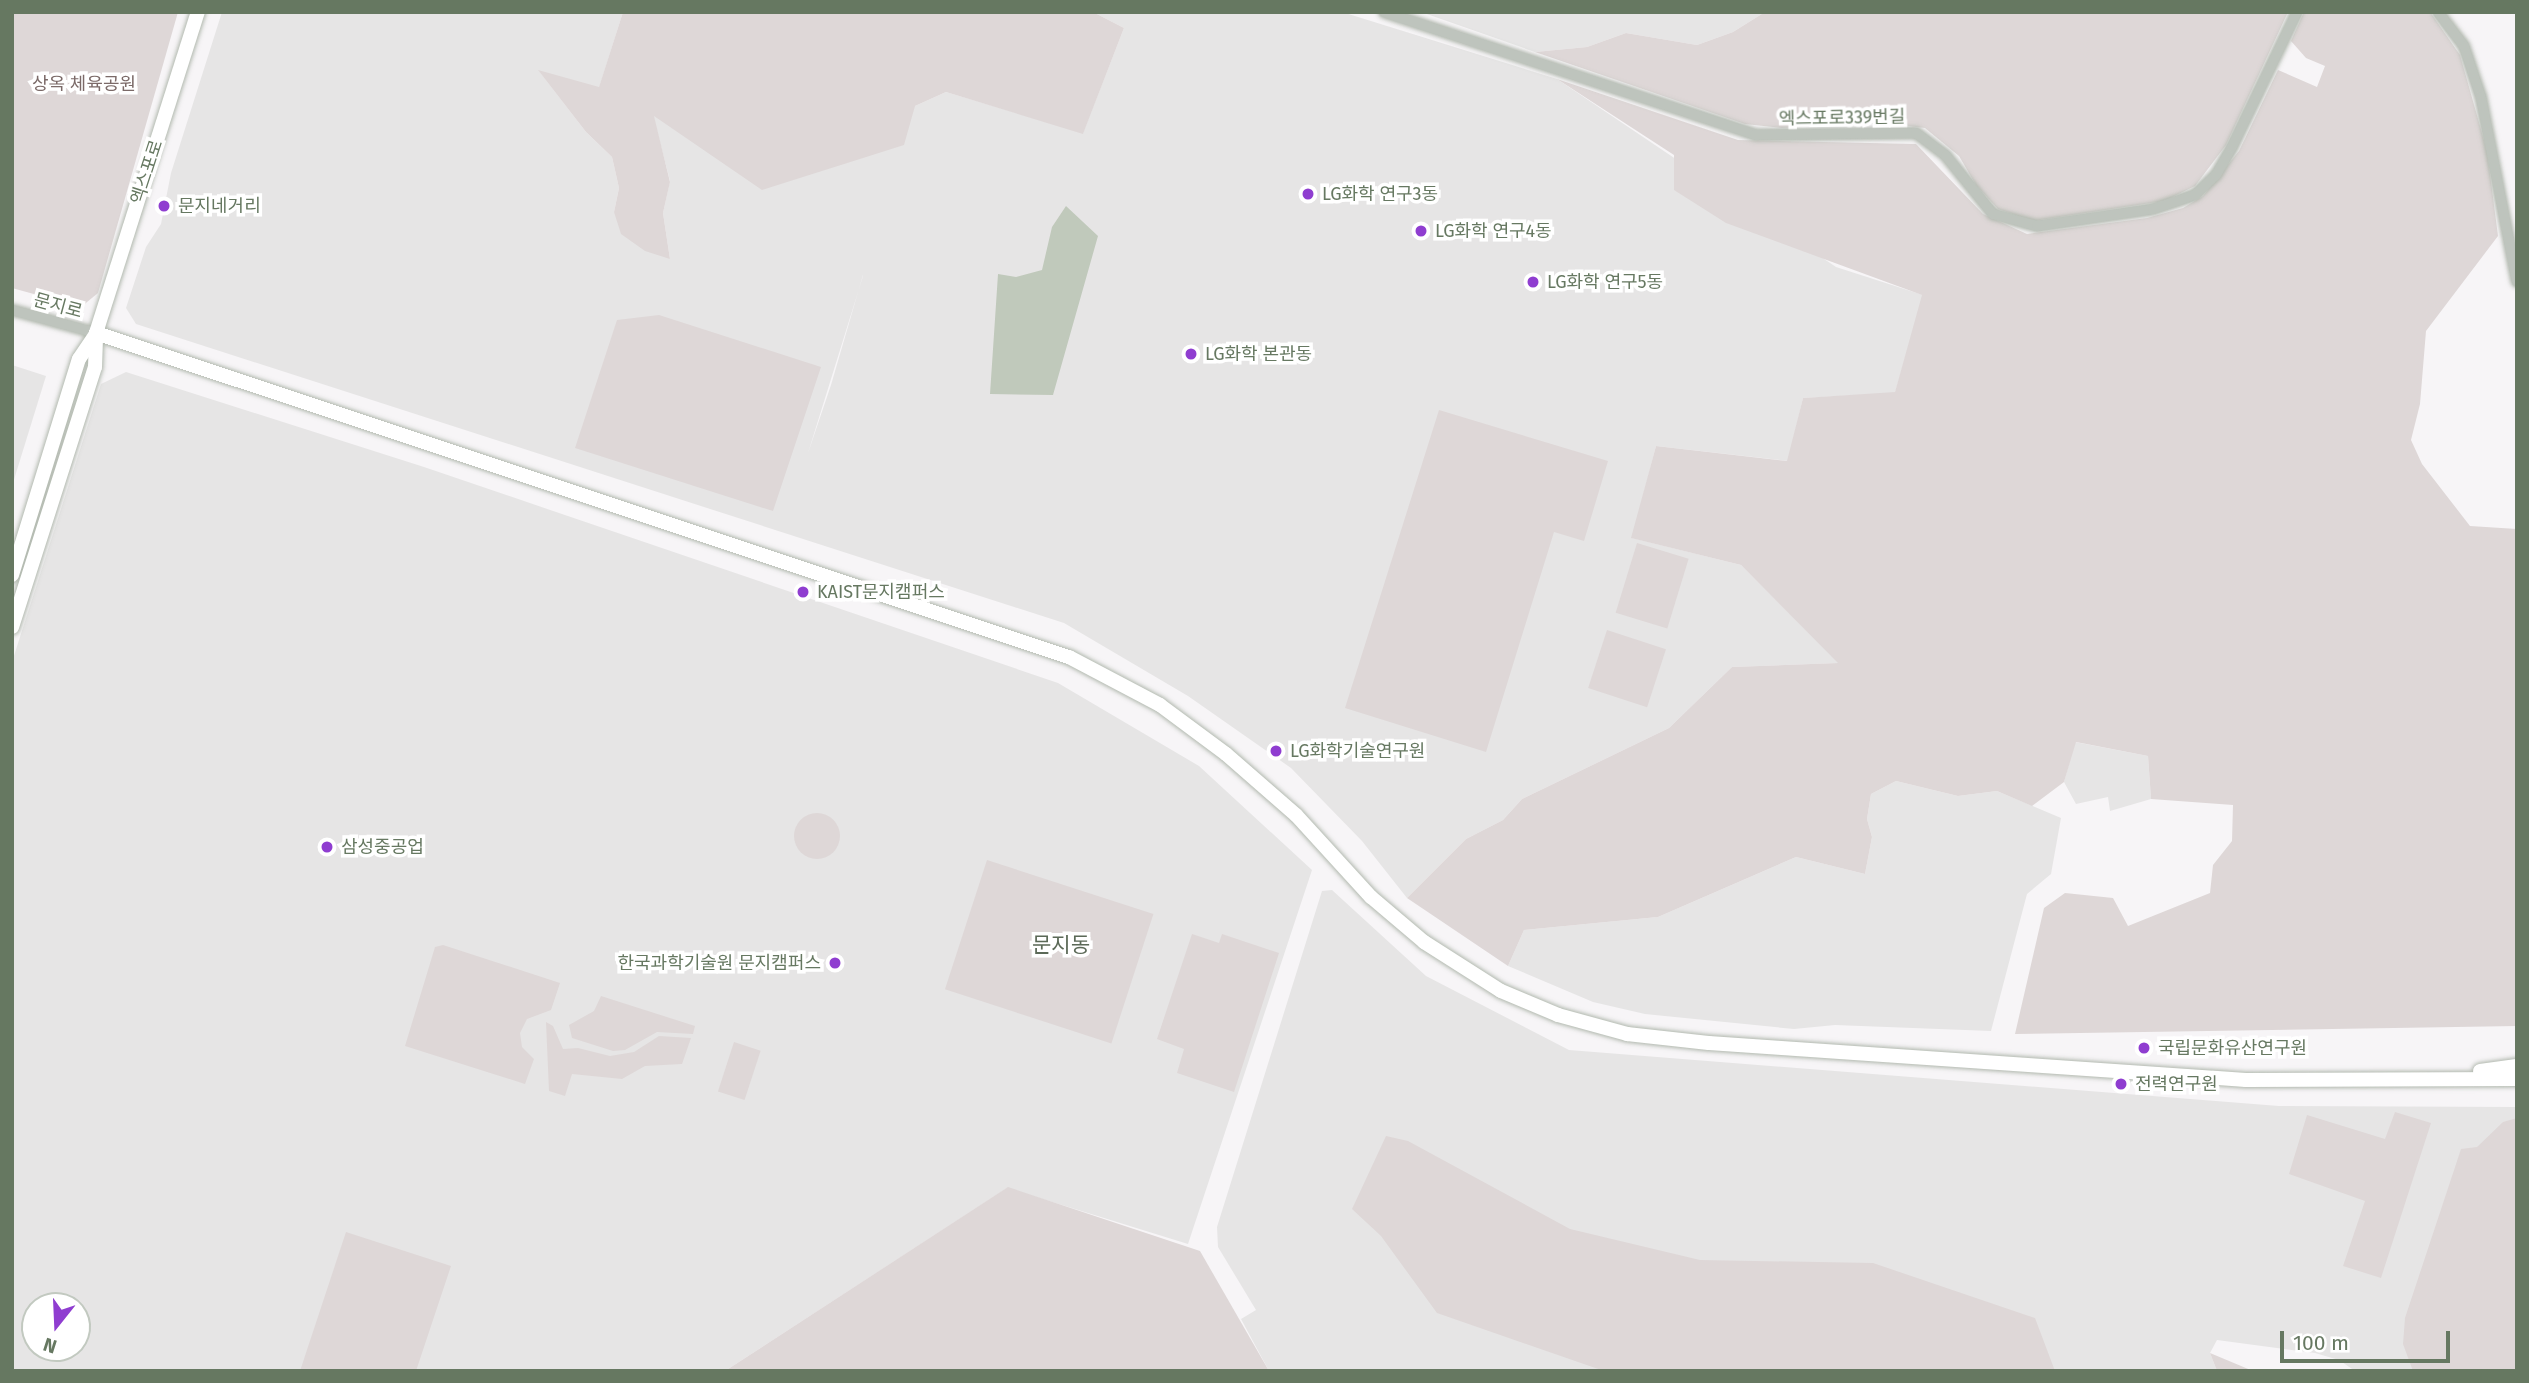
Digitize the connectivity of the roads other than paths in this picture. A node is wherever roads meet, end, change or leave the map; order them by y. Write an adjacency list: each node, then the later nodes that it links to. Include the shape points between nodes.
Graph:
1 (198, 12): 7 (main road, 엑스포로)
2 (1384, 12): 3 (street, 엑스포로339번길, via 1755,135 1916,133 1946,156 1993,214 2037,226 2153,209 2195,195 2216,175 2232,147)
3 (2297, 12)
4 (2438, 12): 5 (street, via 2464,46 2481,97)
5 (2517, 282)
6 (12, 310): 7 (street, 문지로)
7 (96, 333): 8 (main road, 엑스포로, via 79,359); 9 (main road, 엑스포로, via 95,368); 11 (main road, via 1069,657 1160,705 1226,754 1296,816 1371,897 1424,942 1501,990 1558,1015 1627,1034 1709,1043 2246,1080)
8 (12, 575)
9 (12, 627)
10 (2517, 1066): 11 (main road)
11 (2416, 1079): 12 (main road)
12 (2517, 1079)

